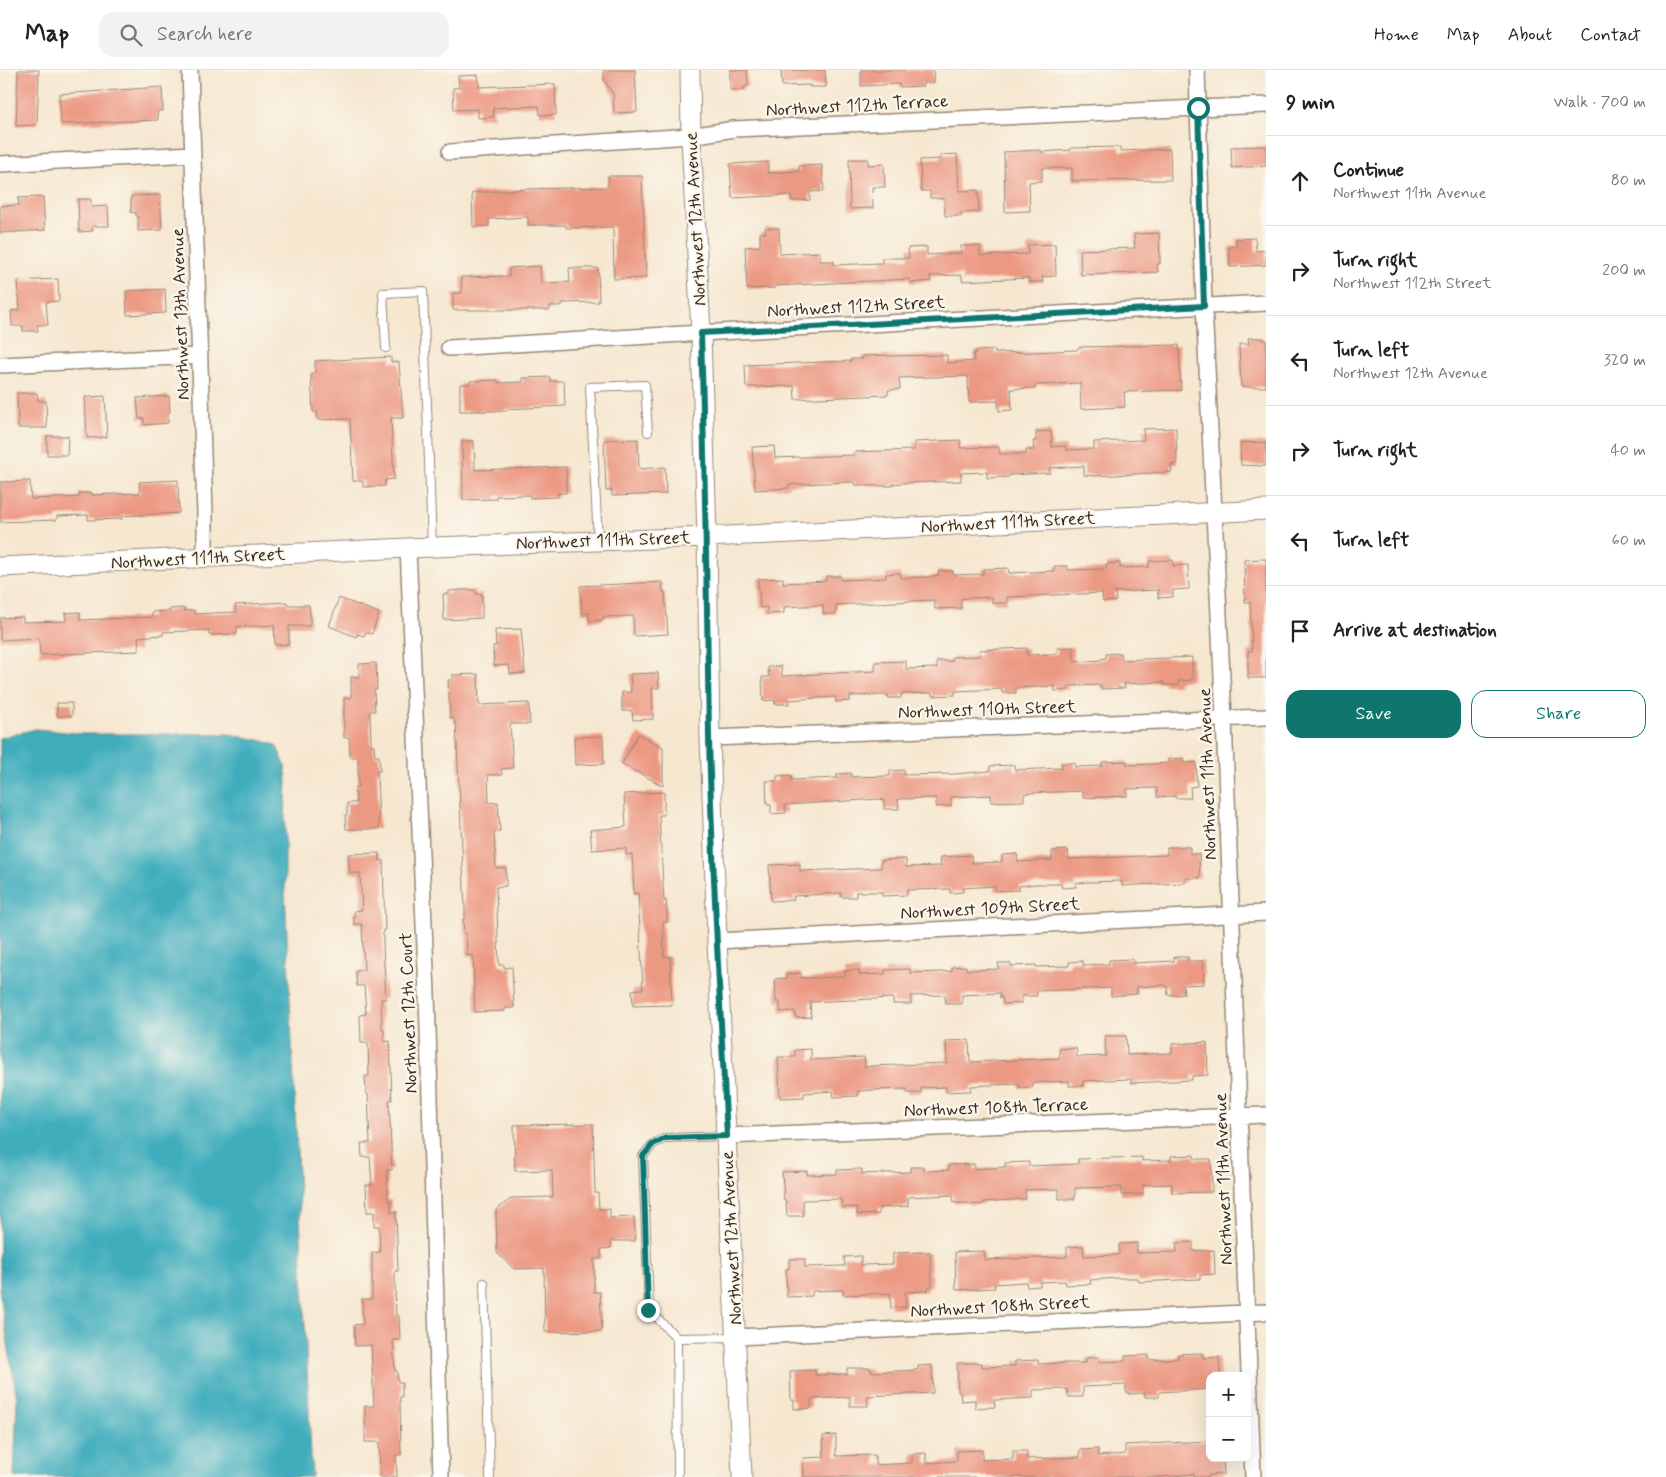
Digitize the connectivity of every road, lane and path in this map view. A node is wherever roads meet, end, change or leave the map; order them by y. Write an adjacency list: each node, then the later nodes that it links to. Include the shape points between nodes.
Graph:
1 (190, 70): 8 (street, Northwest 13th Avenue)
2 (690, 70): 6 (street, Northwest 12th Avenue)
3 (1197, 70): 5 (street, Northwest 11th Avenue)
4 (1266, 105): 5 (street, Northwest 112th Terrace)
5 (1198, 108): 6 (street, Northwest 112th Terrace, via 734,129); 11 (street, Northwest 11th Avenue)
6 (690, 136): 7 (street, Northwest 112th Terrace); 12 (street, Northwest 12th Avenue)
7 (450, 152)
8 (193, 154): 9 (street); 15 (street, Northwest 13th Avenue)
9 (0, 164)
10 (1266, 303): 11 (street, Northwest 112th Street)
11 (1204, 306): 12 (street, Northwest 112th Street); 19 (street, Northwest 11th Avenue)
12 (701, 333): 14 (street, Northwest 112th Street); 20 (street, Northwest 12th Avenue)
13 (386, 348): 22 (lane, via 383,293 423,290)
14 (449, 348)
15 (200, 356): 16 (street); 24 (street, Northwest 13th Avenue)
16 (0, 365)
17 (648, 432): 21 (lane, via 644,384 590,387)
18 (1266, 510): 19 (street, Northwest 111th Street)
19 (1214, 512): 20 (street, Northwest 111th Street); 27 (street, Northwest 11th Avenue)
20 (707, 536): 21 (street, Northwest 111th Street); 28 (street, Northwest 12th Avenue)
21 (598, 541): 22 (street, Northwest 111th Street)
22 (432, 547): 23 (street, Northwest 111th Street)
23 (408, 548): 24 (street, Northwest 111th Street); 40 (street, Northwest 12th Court, via 427,994)
24 (205, 558): 25 (street, Northwest 111th Street)
25 (0, 567)
26 (1266, 716): 27 (street, Northwest 110th Street)
27 (1224, 718): 28 (street, Northwest 110th Street); 30 (street, Northwest 11th Avenue)
28 (710, 738): 31 (street, Northwest 12th Avenue)
29 (1266, 913): 30 (street, Northwest 109th Street)
30 (1231, 915): 31 (street, Northwest 109th Street); 33 (street, Northwest 11th Avenue)
31 (717, 941): 34 (street, Northwest 12th Avenue)
32 (1266, 1115): 33 (street, Northwest 108th Terrace)
33 (1239, 1116): 34 (street, Northwest 108th Terrace); 37 (street, Northwest 11th Avenue)
34 (727, 1136): 38 (street, Northwest 12th Avenue); 39 (lane, via 666,1138 653,1144 643,1156 648,1310)
35 (484, 1283): 41 (lane)
36 (1266, 1312): 37 (street, Northwest 108th Street)
37 (1246, 1313): 38 (street, Northwest 108th Street); 44 (street, Northwest 11th Avenue)
38 (736, 1337): 39 (lane); 43 (street, Northwest 12th Avenue)
39 (677, 1338): 42 (lane)
40 (441, 1477)
41 (490, 1477)
42 (678, 1477)
43 (742, 1477)
44 (1254, 1477)

